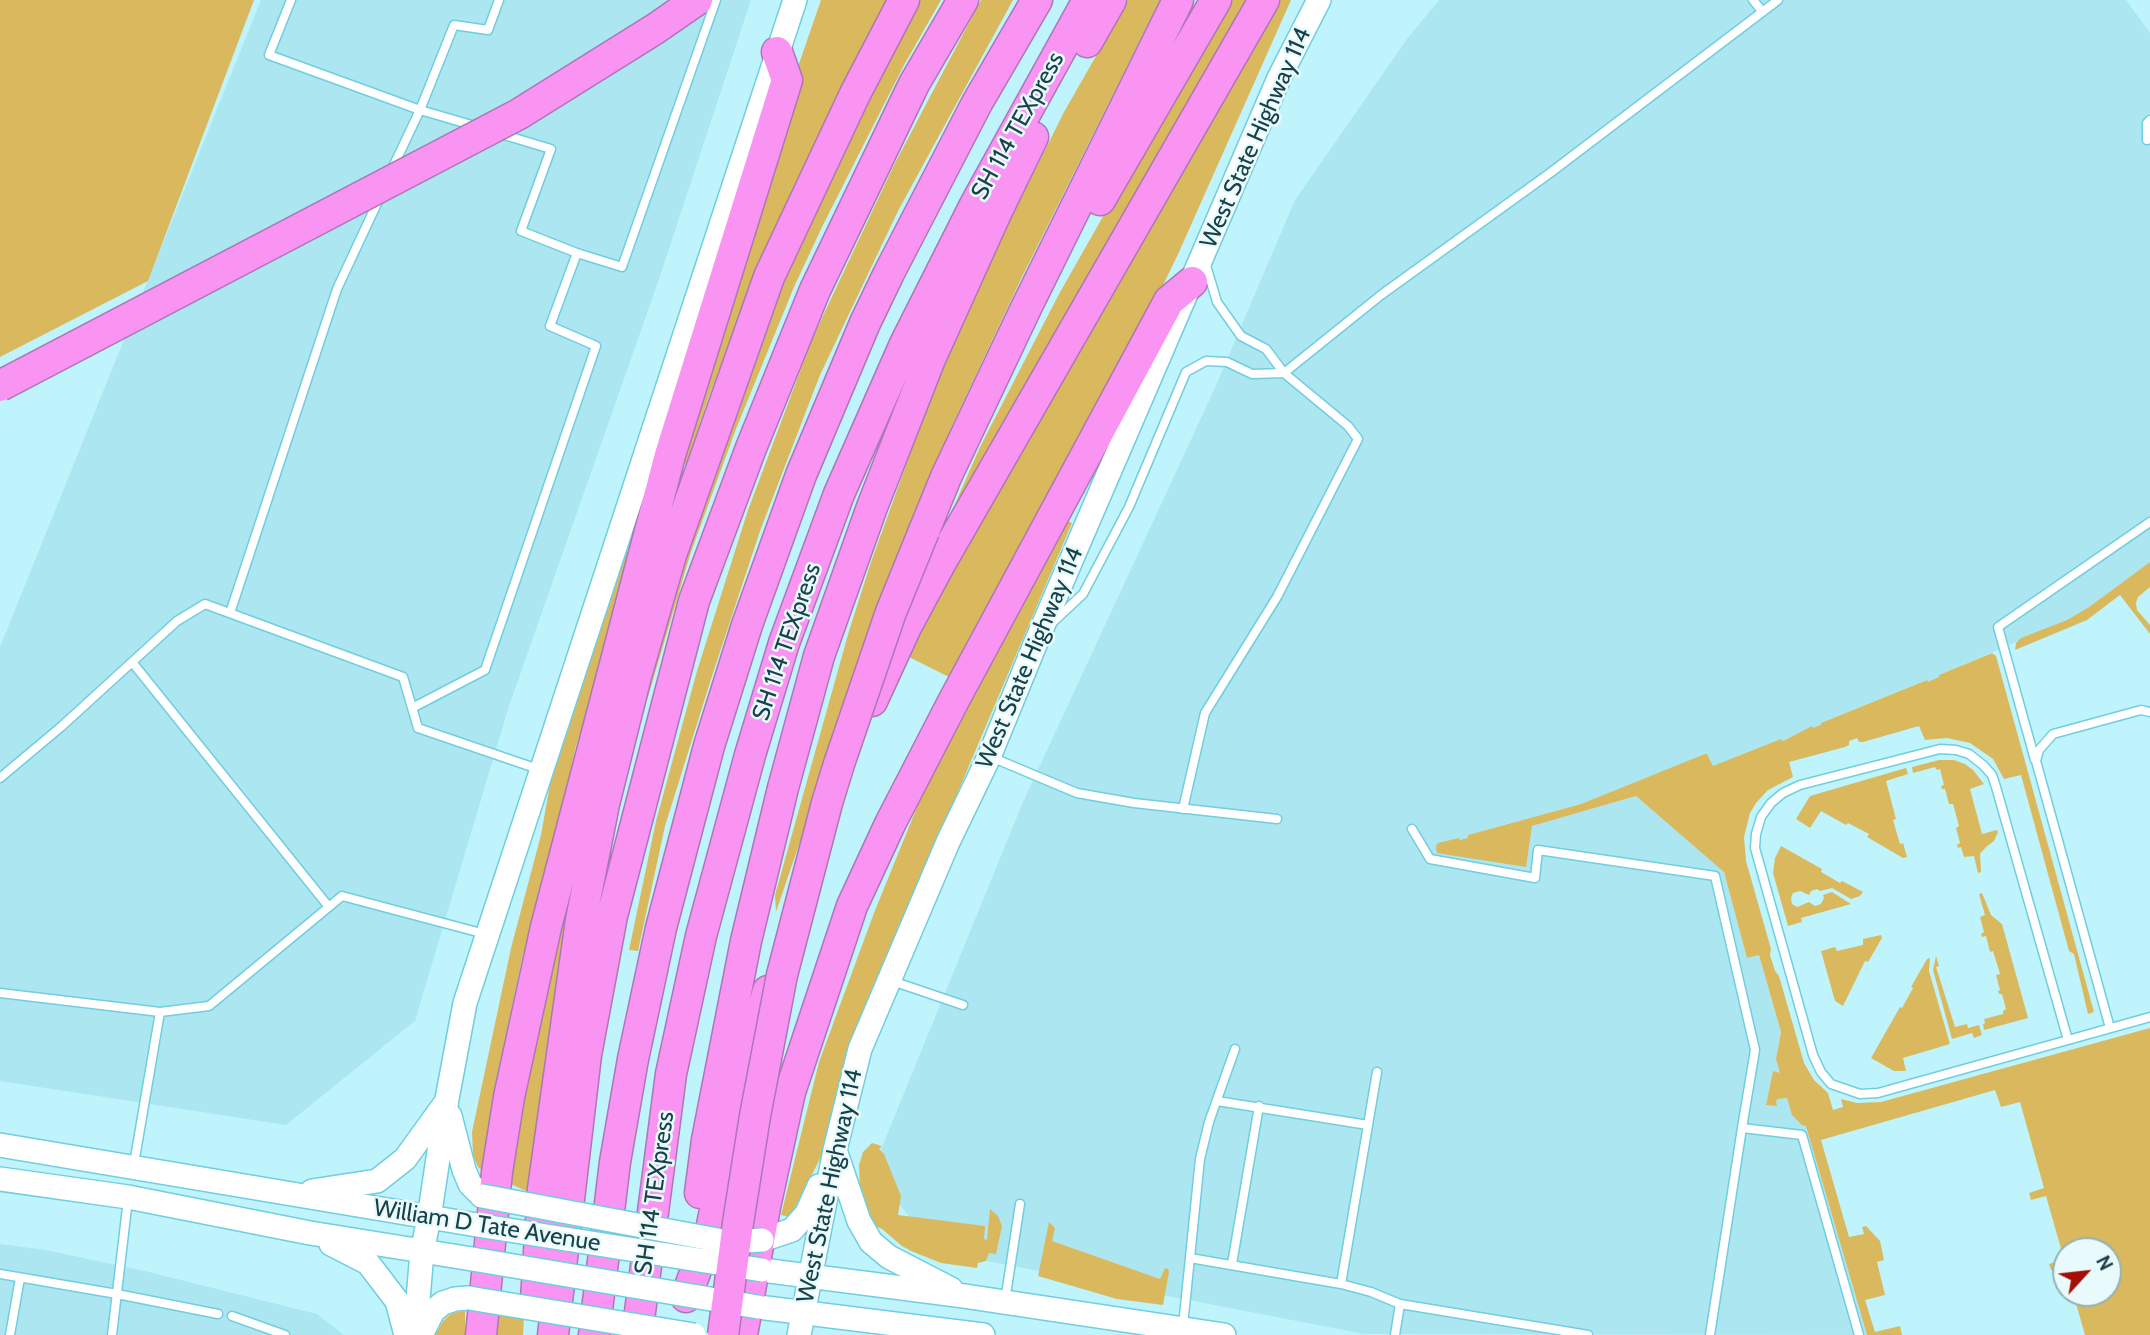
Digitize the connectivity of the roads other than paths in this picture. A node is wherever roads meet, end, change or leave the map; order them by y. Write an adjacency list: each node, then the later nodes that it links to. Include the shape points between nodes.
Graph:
1 (291, 0): 19 (lane, via 269,55)
2 (499, 0): 19 (lane, via 488,30 454,25)
3 (697, 0): 26 (highway, bridge, via 519,114)
4 (716, 0): 22 (lane, via 622,267)
5 (794, 0): 18 (main road)
6 (904, 0): 89 (highway, via 769,277 671,555 636,676 581,920 543,1189)
7 (963, 0): 90 (highway, via 914,84 816,290 694,601 610,929 586,1055)
8 (1037, 0): 91 (highway, SH 114 TEXpress, via 977,103 865,323 747,625 709,746 661,928 617,1149)
9 (1088, 0): 92 (highway, SH 114 TEXpress, via 975,203 905,344 839,494 783,643 701,936 671,1074)
10 (1111, 0): 74 (highway, via 1033,137 941,335 872,507 820,656 746,941 707,1140)
11 (1178, 0): 24 (highway)
12 (1216, 0): 24 (highway, via 1070,251)
13 (1264, 0): 74 (highway, via 941,562 862,721 802,876 741,1082 711,1230)
14 (1319, 0): 23 (main road, West State Highway 114, via 1279,78)
15 (1753, 0): 17 (lane)
16 (1778, 0): 17 (lane)
17 (1762, 11): 25 (lane, via 1381,295)
18 (778, 52): 35 (main road); 88 (highway, via 787,80 670,455 545,927 497,1172)
19 (420, 110): 22 (lane, via 551,149 521,231); 28 (lane, via 337,289)
20 (2150, 120): 21 (lane)
21 (2150, 139)
22 (578, 253): 31 (lane, via 550,326 596,345 485,670)
23 (1198, 269): 25 (lane, via 1241,336 1266,349); 29 (main road, West State Highway 114); 96 (highway, via 1169,301 948,713 852,906 790,1092)
24 (1043, 274): 95 (highway, bridge, via 946,477 891,612 827,803 782,975 755,1116)
25 (1284, 373): 29 (lane, via 1252,374 1227,362 1206,361 1186,372 1129,507 1083,594); 37 (lane, via 1358,439 1277,597 1205,713)
26 (0, 386)
27 (2150, 522): 34 (lane, via 1998,627)
28 (230, 613): 30 (lane, via 205,604 177,621); 31 (lane, via 403,677)
29 (1039, 635): 33 (main road, West State Highway 114)
30 (132, 662): 36 (lane); 40 (lane)
31 (412, 708): 35 (lane, via 418,728)
32 (2150, 712): 34 (lane, via 2141,710 2053,734)
33 (989, 757): 37 (lane, via 1077,793); 42 (main road, West State Highway 114)
34 (2036, 761): 47 (lane)
35 (541, 770): 41 (main road)
36 (0, 778)
37 (1184, 809): 38 (lane)
38 (1277, 819)
39 (1412, 829): 55 (lane, via 1430,859 1535,878 1538,850 1715,876 1755,1050)
40 (329, 907): 41 (lane, via 342,896); 45 (lane, via 209,1006)
41 (488, 935): 51 (main road, via 466,1003)
42 (890, 979): 44 (lane); 57 (main road, West State Highway 114, via 860,1049)
43 (0, 993): 45 (lane)
44 (963, 1004)
45 (160, 1013): 58 (lane)
46 (2150, 1017): 47 (lane)
47 (2110, 1028): 48 (lane)
48 (2068, 1040): 48 (lane, via 1878,1093 1860,1094 1832,1084 1813,1055 1755,849 1761,817 1770,803 1800,785 1940,749 1969,754 1983,765 1996,787)
49 (1235, 1049): 52 (lane)
50 (1377, 1072): 54 (lane)
51 (447, 1099): 57 (main road, bridge, via 464,1170 482,1196 728,1242 762,1240 792,1230 807,1213); 60 (main road, via 405,1159 377,1181); 63 (main road)
52 (1217, 1101): 53 (lane); 66 (lane, via 1200,1159)
53 (1259, 1107): 54 (lane); 67 (lane)
54 (1368, 1125): 71 (lane)
55 (1742, 1128): 102 (lane); 103 (lane, via 1802,1135)
56 (0, 1146): 58 (main road, William D Tate Avenue)
57 (835, 1150): 69 (main road, West State Highway 114); 73 (main road, via 859,1221 871,1242 898,1262)
58 (134, 1168): 59 (main road, via 116,1181 31,1170); 60 (main road, William D Tate Avenue)
59 (2, 1179): 61 (main road, William D Tate Avenue)
60 (294, 1194): 63 (main road, William D Tate Avenue)
61 (128, 1197): 64 (main road, William D Tate Avenue); 72 (lane)
62 (1020, 1204): 75 (lane)
63 (429, 1218): 65 (main road); 69 (main road, William D Tate Avenue, bridge)
64 (310, 1233): 65 (main road, William D Tate Avenue); 85 (main road, via 368,1263 397,1301)
65 (422, 1252): 79 (main road, William D Tate Avenue, bridge, via 758,1307); 86 (main road)
66 (1190, 1258): 67 (lane); 81 (lane)
67 (1232, 1264): 71 (lane)
68 (0, 1274): 70 (lane)
69 (811, 1277): 73 (main road, William D Tate Avenue); 79 (main road, West State Highway 114)
70 (20, 1278): 72 (lane); 82 (lane)
71 (1341, 1283): 76 (lane)
72 (117, 1294): 77 (lane); 83 (lane)
73 (964, 1296): 75 (main road, William D Tate Avenue)
74 (686, 1297): 93 (highway)
75 (1005, 1302): 81 (main road, William D Tate Avenue)
76 (1400, 1304): 100 (lane); 101 (lane)
77 (218, 1314)
78 (232, 1317): 84 (lane)
79 (801, 1324): 80 (main road, William D Tate Avenue)
80 (915, 1326): 97 (main road); 98 (main road, William D Tate Avenue)
81 (1182, 1332): 99 (main road, William D Tate Avenue)
82 (10, 1335)
83 (112, 1335)
84 (285, 1335)
85 (406, 1335)
86 (415, 1335)
87 (421, 1335): 94 (main road, bridge, via 433,1311 443,1303 469,1298)
88 (481, 1335)
89 (534, 1335)
90 (552, 1335)
91 (594, 1335)
92 (637, 1335)
93 (681, 1335)
94 (694, 1335)
95 (723, 1335)
96 (742, 1335)
97 (880, 1335)
98 (984, 1335)
99 (1224, 1335)
100 (1395, 1335)
101 (1588, 1335)
102 (1710, 1335)
103 (1859, 1335)

